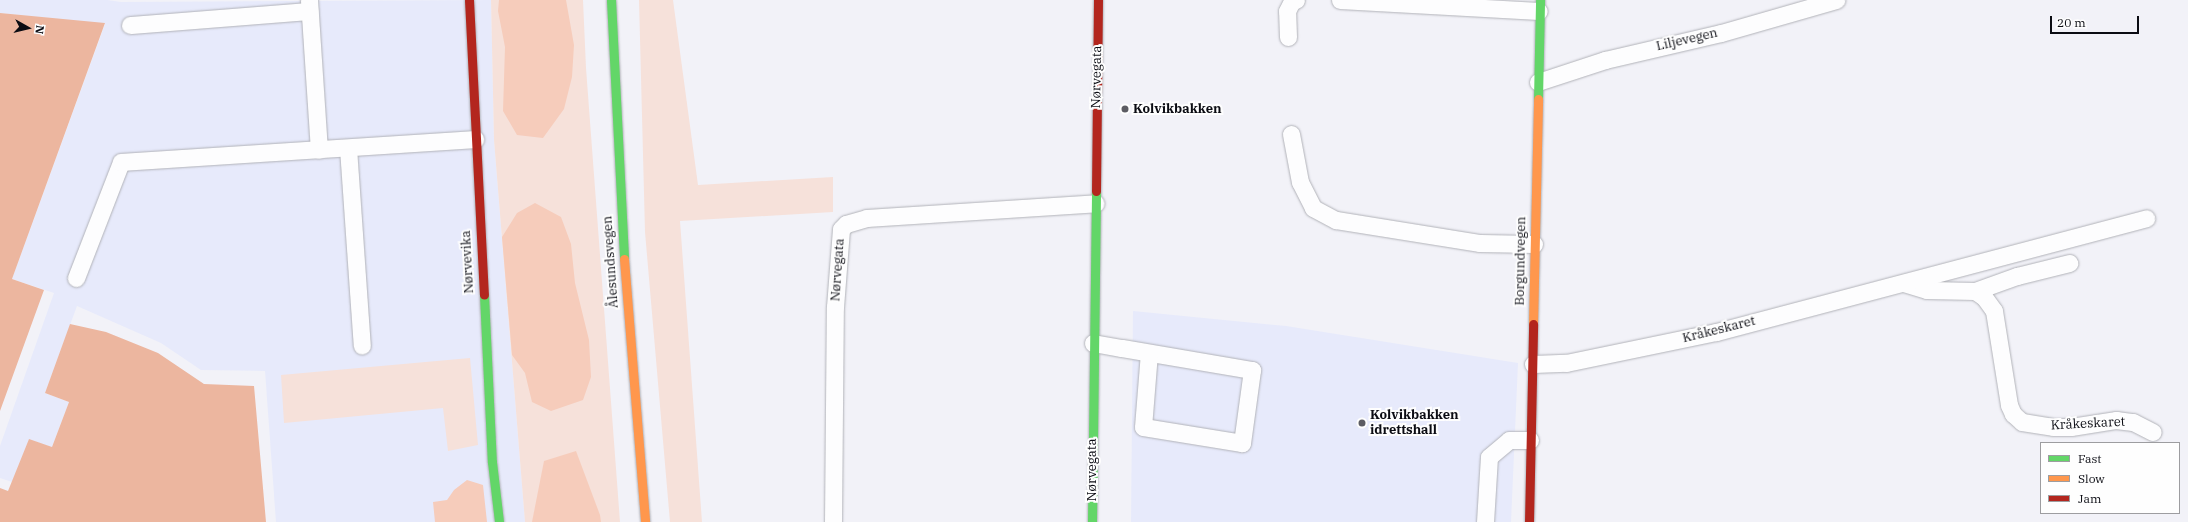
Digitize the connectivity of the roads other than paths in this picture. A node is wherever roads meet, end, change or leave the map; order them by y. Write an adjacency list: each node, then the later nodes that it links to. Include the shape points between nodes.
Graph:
1 (469, 0): 13 (main road, Nørvevika)
2 (611, 0): 30 (main road, Ålesundsvegen, via 622,228)
3 (1098, 0): 16 (main road, Nørvegata)
4 (1296, 0): 10 (lane, via 1292,1 1287,11)
5 (1340, 0): 7 (lane)
6 (1836, 0): 11 (lane, Liljevegen, via 1720,33 1605,60)
7 (1539, 5): 11 (main road, Borgundvegen)
8 (309, 6): 9 (lane); 15 (lane)
9 (130, 25)
10 (1288, 37)
11 (1538, 82): 18 (main road, Borgundvegen)
12 (1291, 134): 18 (lane, via 1300,182 1313,208 1336,220 1480,243)
13 (475, 139): 14 (lane); 29 (main road, Nørvevika, via 492,454)
14 (348, 148): 15 (lane); 24 (lane)
15 (319, 150): 20 (lane, via 121,162)
16 (1096, 202): 23 (main road, Nørvegata); 31 (lane, Nørvegata, via 867,218 846,224 841,229 835,307)
17 (2146, 218): 21 (lane, Kråkeskaret)
18 (1534, 244): 26 (main road, Borgundvegen)
19 (2069, 263): 22 (lane, via 2017,276)
20 (76, 278)
21 (1903, 283): 22 (lane, via 1927,290); 26 (lane, Kråkeskaret, via 1708,334 1566,363)
22 (1975, 291): 27 (lane, Kråkeskaret, via 1984,297 1994,311 2009,405 2013,414 2022,422 2071,427 2116,420 2133,422)
23 (1093, 344): 25 (lane); 32 (main road, Nørvegata)
24 (362, 346)
25 (1149, 353): 25 (lane, via 1252,370 1242,443 1143,427)
26 (1533, 364): 28 (main road, Borgundvegen)
27 (2153, 432)
28 (1530, 440): 33 (lane, via 1510,440 1489,457); 34 (main road, Borgundvegen)
29 (499, 522)
30 (645, 522)
31 (833, 522)
32 (1092, 522)
33 (1485, 522)
34 (1529, 522)

